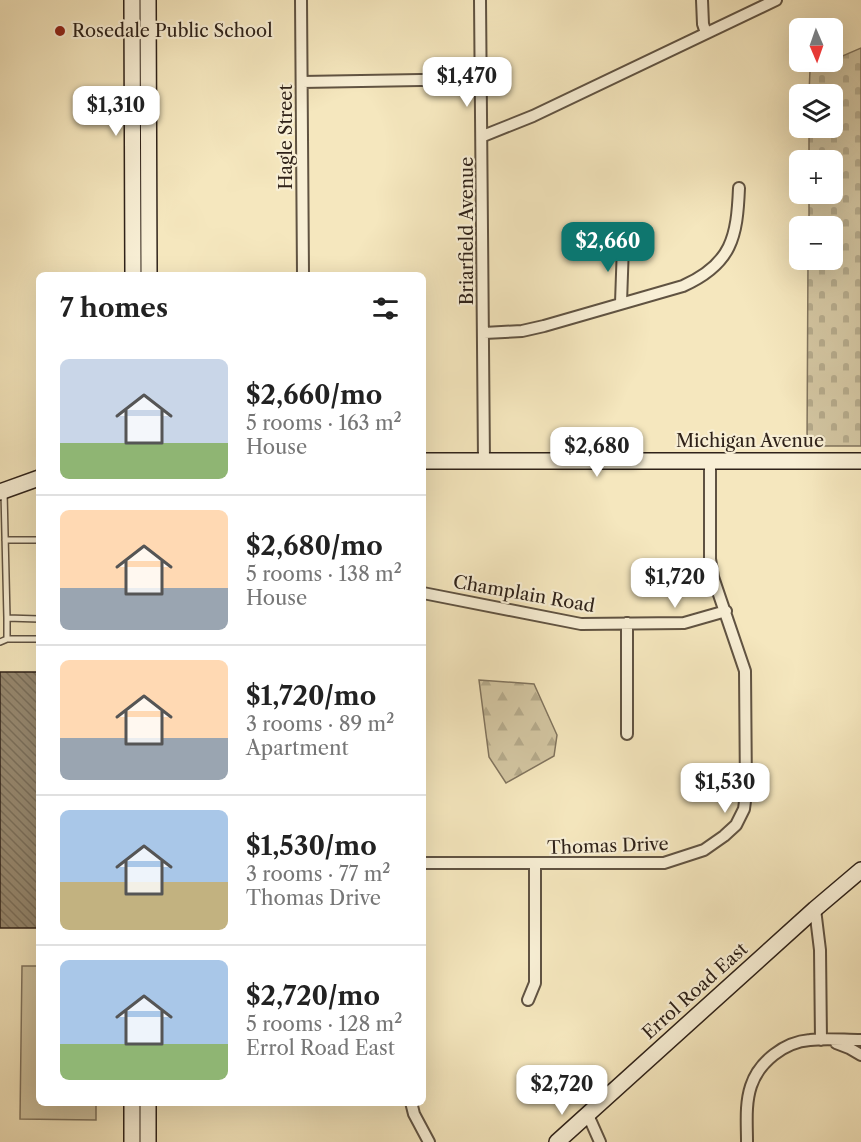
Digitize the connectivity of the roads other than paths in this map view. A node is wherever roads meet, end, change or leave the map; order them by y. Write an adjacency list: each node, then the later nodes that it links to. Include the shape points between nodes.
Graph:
1 (132, 0): 13 (main road)
2 (148, 0): 14 (main road)
3 (301, 0): 9 (street, Hagle Street)
4 (480, 0): 8 (street, Briarfield Avenue)
5 (702, 0): 7 (street)
6 (776, 0): 7 (street)
7 (706, 33): 10 (street)
8 (480, 79): 9 (street); 10 (street, Briarfield Avenue)
9 (302, 82): 15 (street, Hagle Street)
10 (483, 136): 17 (street, Briarfield Avenue)
11 (739, 188): 16 (street, via 735,235 720,260 704,275 683,285)
12 (623, 245): 16 (street)
13 (133, 272)
14 (149, 272)
15 (303, 272)
16 (621, 303): 17 (street, via 531,329)
17 (484, 333): 20 (street, Briarfield Avenue)
18 (861, 460): 21 (main road, Michigan Avenue)
19 (426, 461): 20 (main road, Michigan Avenue)
20 (484, 461): 21 (main road, Michigan Avenue)
21 (710, 461): 27 (street, Thomas Drive, via 710,559)
22 (36, 478): 23 (main road)
23 (2, 491): 24 (lane)
24 (5, 540): 25 (lane); 28 (lane)
25 (36, 540)
26 (426, 594): 30 (street, Champlain Road, via 572,623)
27 (726, 611): 30 (street, Champlain Road, via 684,623); 36 (street, Thomas Drive, via 745,671 746,793 736,825 704,850 664,863)
28 (7, 618): 29 (lane); 31 (lane)
29 (36, 619)
30 (627, 623): 34 (street)
31 (7, 639): 32 (lane); 33 (lane)
32 (36, 639)
33 (0, 642)
34 (627, 734)
35 (426, 863): 36 (street, Thomas Drive)
36 (535, 865): 39 (street, via 535,983)
37 (861, 870): 38 (main road, Errol Road East)
38 (815, 909): 40 (street, via 820,950); 46 (main road, Errol Road East)
39 (528, 1000)
40 (821, 1040): 41 (street); 42 (street, via 841,1044); 52 (street, via 784,1047 761,1068 748,1097)
41 (861, 1040)
42 (861, 1055)
43 (132, 1106): 47 (main road)
44 (148, 1106): 48 (main road)
45 (412, 1106): 49 (street)
46 (588, 1114): 50 (main road, Errol Road East); 51 (street)
47 (132, 1142)
48 (148, 1142)
49 (429, 1142)
50 (556, 1142)
51 (600, 1142)
52 (747, 1142)

